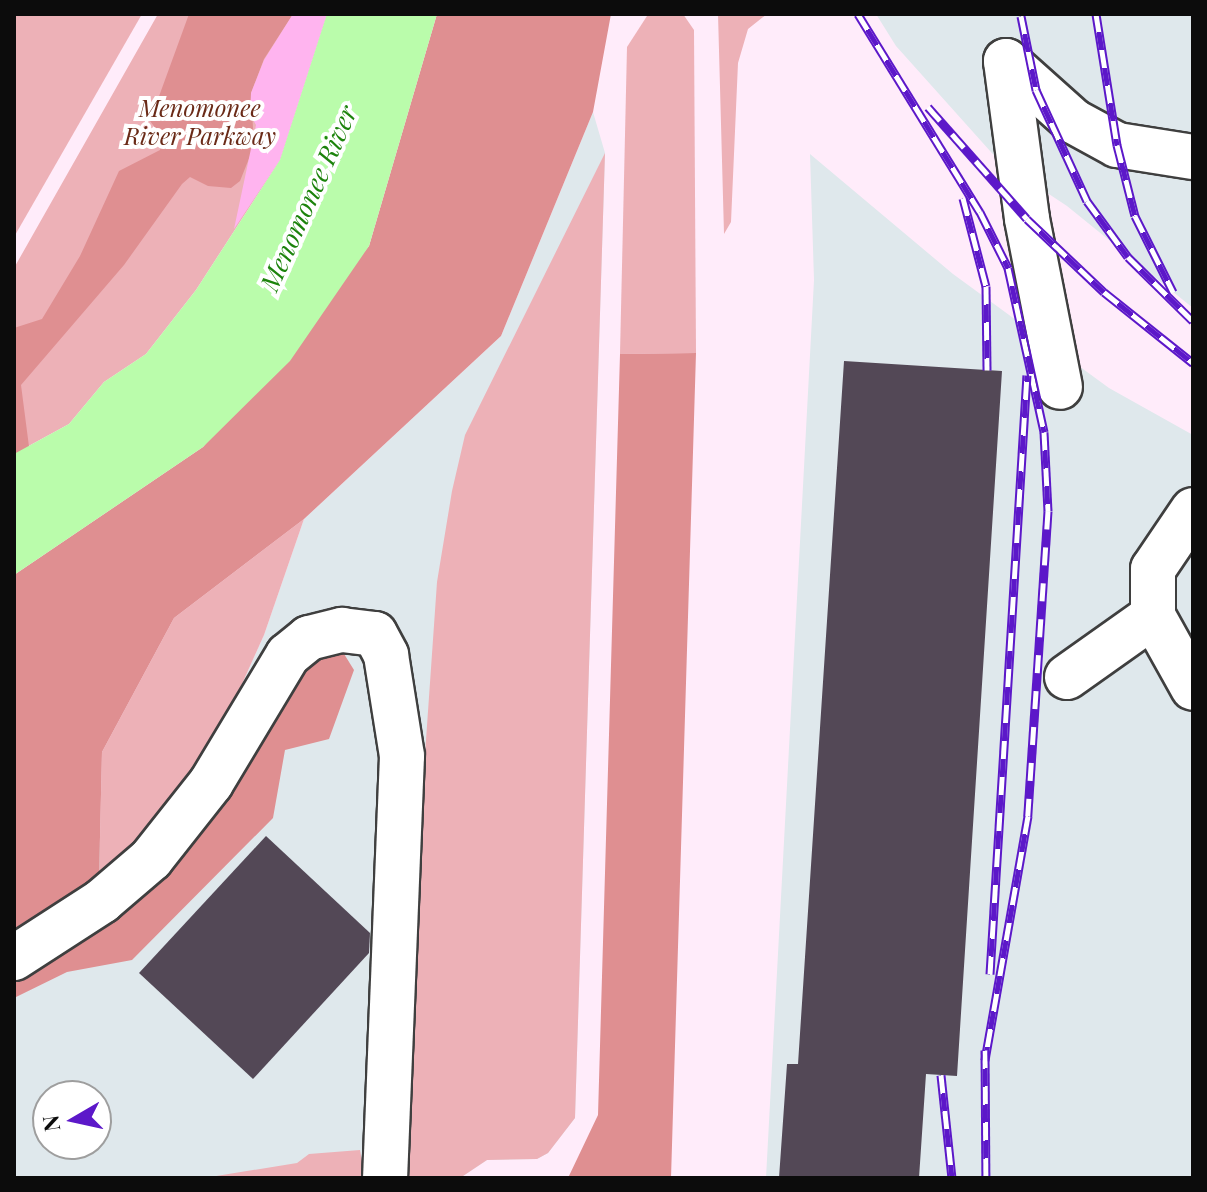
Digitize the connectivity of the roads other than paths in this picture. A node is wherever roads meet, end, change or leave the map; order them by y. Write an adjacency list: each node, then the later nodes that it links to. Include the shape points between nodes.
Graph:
1 (1193, 157): 2 (lane, via 1117,145 1073,121 1006,61 1027,219)
2 (1060, 387)
3 (1193, 510): 4 (lane, via 1153,569)
4 (1153, 616): 5 (lane); 6 (lane)
5 (1067, 677)
6 (1193, 688)
7 (14, 958): 8 (lane, via 102,901 151,859 211,783 288,655 320,635 342,630 375,634 386,655 402,756)
8 (385, 1178)

